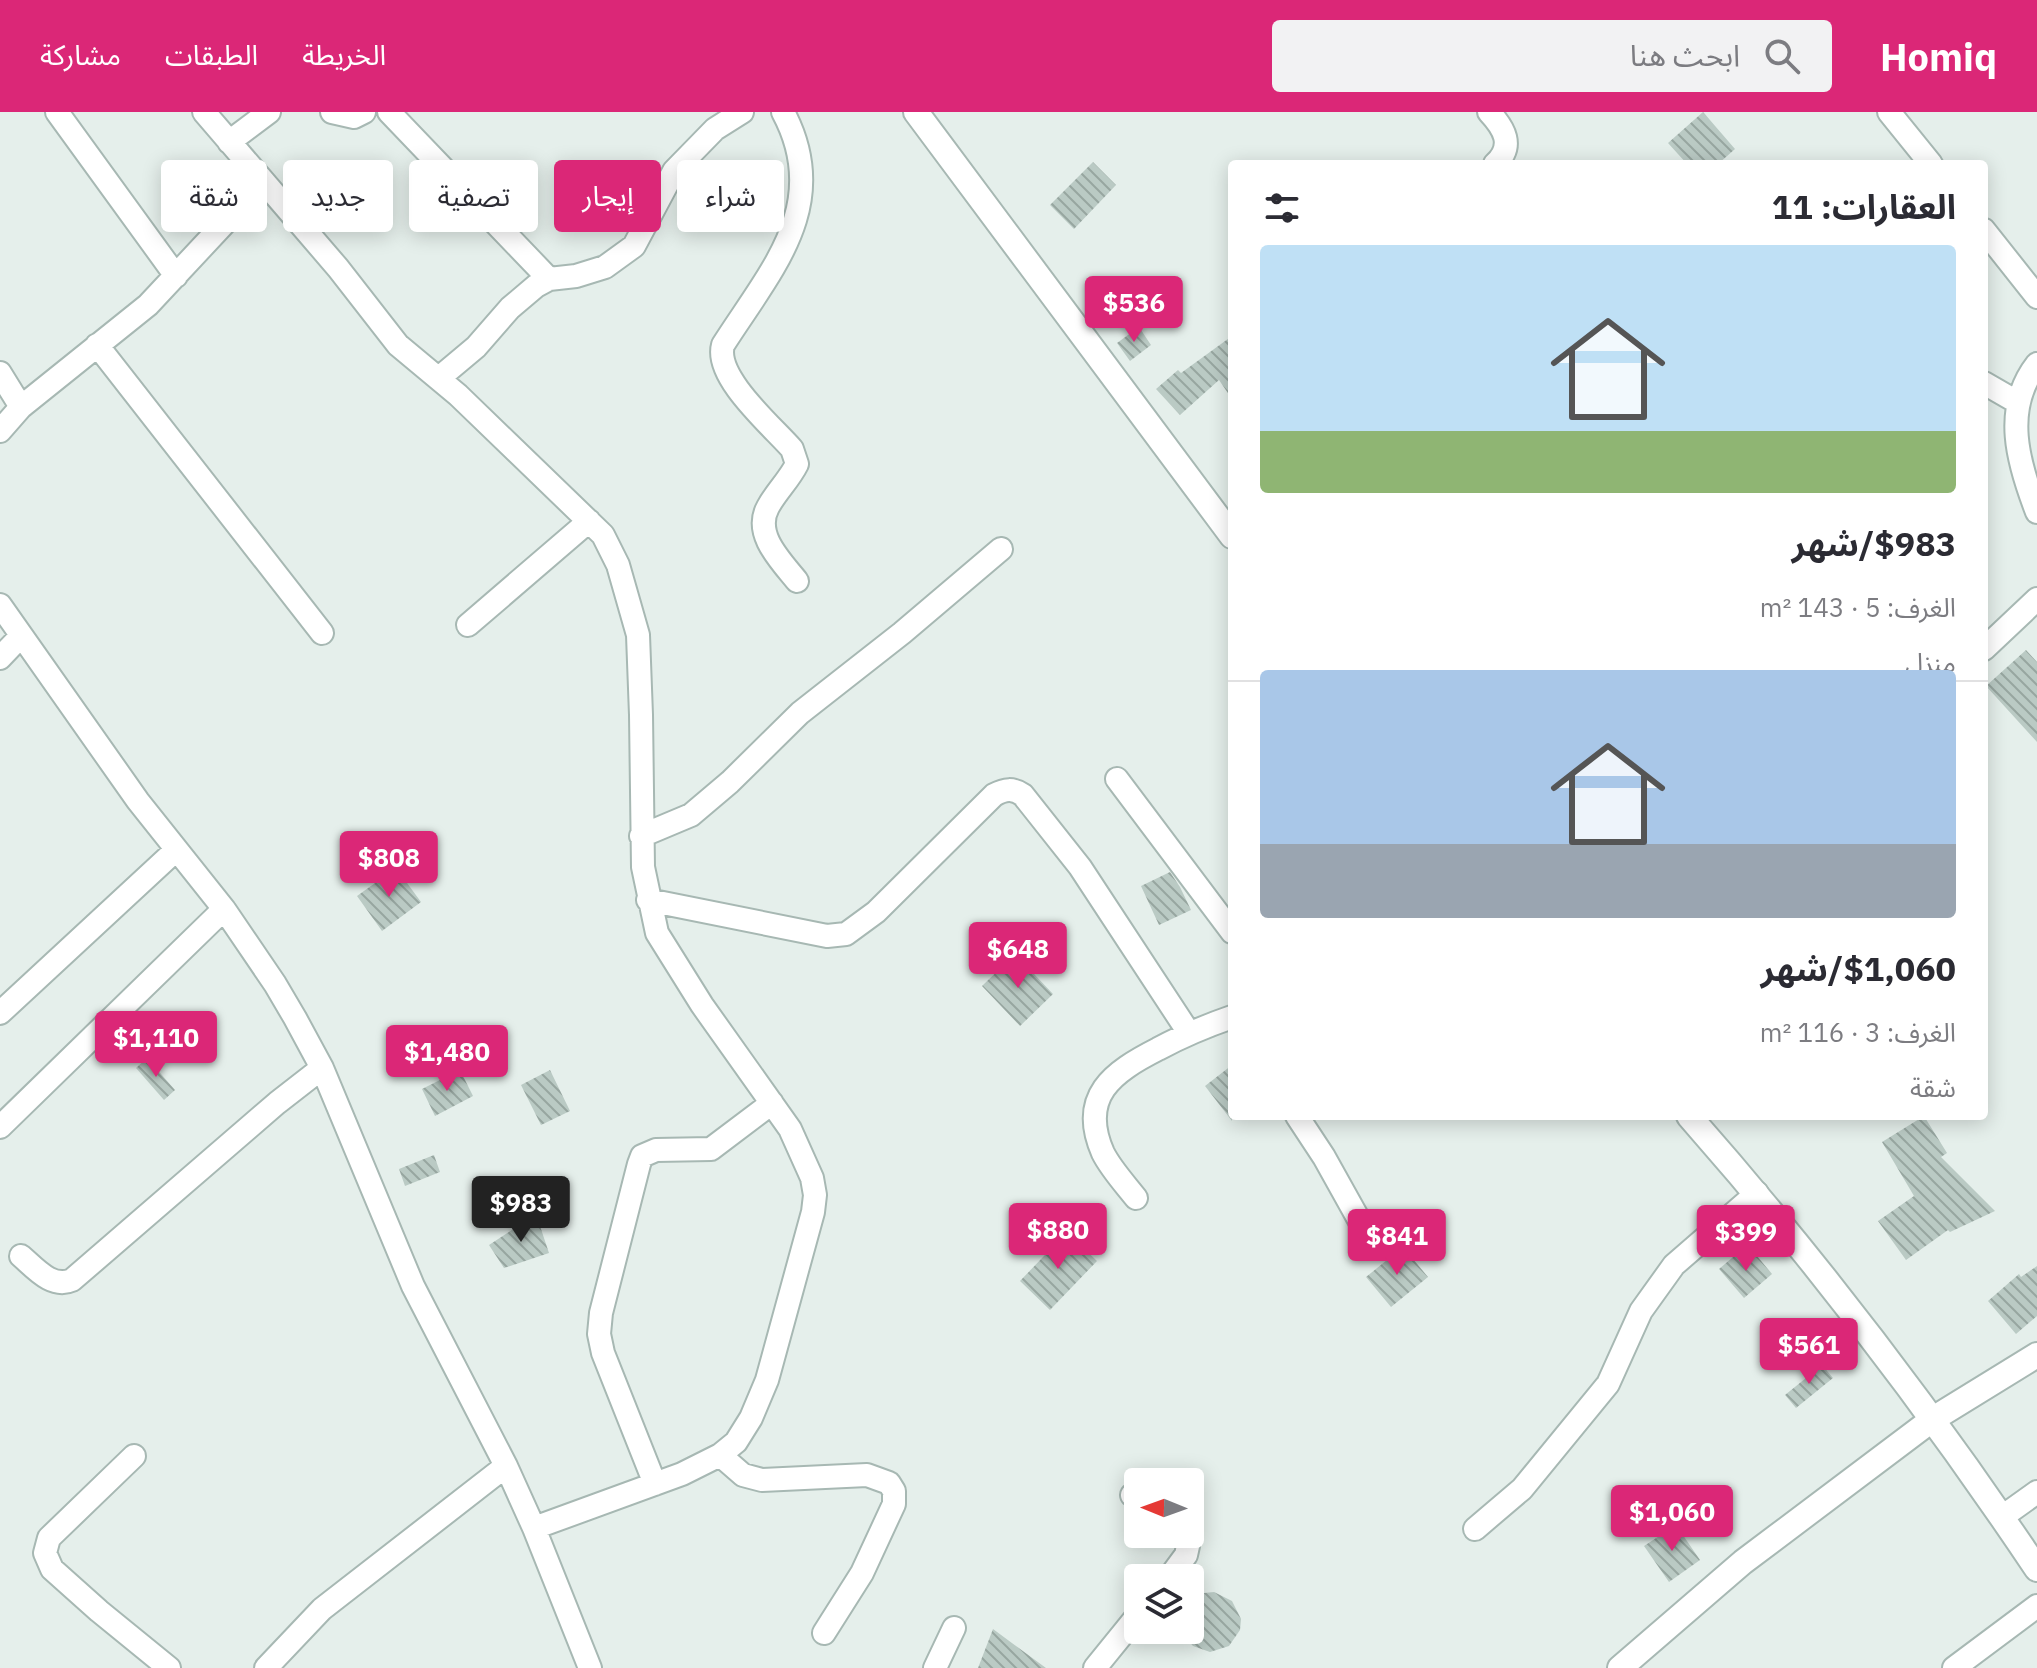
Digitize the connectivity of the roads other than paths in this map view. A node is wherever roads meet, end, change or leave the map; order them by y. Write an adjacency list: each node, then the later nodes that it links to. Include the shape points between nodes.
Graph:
1 (57, 112): 19 (street)
2 (204, 112): 12 (street)
3 (269, 112): 12 (street)
4 (332, 112): 5 (street, via 354,117)
5 (364, 112)
6 (389, 112): 20 (street)
7 (783, 112): 34 (street, via 797,150 801,203 780,260 721,352 727,375 792,449 797,464 766,509 763,527 768,543)
8 (916, 112): 32 (street)
9 (1489, 112): 14 (street, via 1503,128 1506,143)
10 (1889, 112): 15 (street)
11 (734, 114): 20 (street, via 674,171 626,254 594,272)
12 (229, 142): 13 (street)
13 (244, 160)
14 (1500, 160)
15 (1928, 160)
16 (267, 187): 25 (street, via 398,345)
17 (217, 232): 19 (street)
18 (1988, 235): 21 (street)
19 (176, 276): 22 (street)
20 (549, 279): 25 (street)
21 (2037, 297)
22 (97, 345): 28 (street); 38 (street)
23 (2037, 364): 27 (street)
24 (0, 373): 28 (street)
25 (439, 378): 31 (street)
26 (1988, 385): 27 (street)
27 (2017, 402): 30 (street, via 2020,460)
28 (21, 407): 29 (street)
29 (0, 431)
30 (2037, 512)
31 (589, 521): 37 (street); 43 (street, via 618,565 638,635)
32 (1228, 531)
33 (1001, 549): 43 (street, via 800,713 691,815)
34 (797, 581)
35 (2037, 599): 40 (street)
36 (0, 605): 39 (street)
37 (468, 625)
38 (322, 633)
39 (21, 636): 41 (street); 44 (street)
40 (1988, 645)
41 (0, 658)
42 (1117, 779): 47 (street)
43 (641, 836): 45 (street)
44 (176, 850): 46 (street); 48 (street)
45 (648, 900): 50 (street, via 827,936 846,934 876,912 994,795 1017,790 1080,867); 52 (street, via 672,960)
46 (224, 909): 51 (street, via 275,984); 55 (street)
47 (1228, 927)
48 (0, 1013)
49 (1228, 1020): 50 (street)
50 (1189, 1033): 57 (street, via 1129,1064 1101,1093 1097,1135 1104,1155)
51 (322, 1068): 59 (street, via 72,1280 56,1283); 64 (street, via 413,1286)
52 (772, 1103): 62 (street, via 806,1163 815,1195 813,1212 759,1401 736,1442); 65 (street, via 711,1149 656,1150 642,1156 639,1164 599,1334)
53 (1300, 1120): 58 (street)
54 (1693, 1120): 56 (street)
55 (0, 1127)
56 (1757, 1193): 61 (street); 69 (street, via 1674,1265 1641,1311 1608,1384 1522,1489)
57 (1136, 1198)
58 (1363, 1227)
59 (21, 1256)
60 (2037, 1355): 61 (street)
61 (1933, 1419): 67 (street); 80 (street, via 1743,1562)
62 (720, 1455): 65 (street); 74 (street, via 743,1475 762,1480 867,1475 889,1483 894,1491 894,1504 862,1573)
63 (134, 1456): 75 (street, via 49,1538 45,1553 52,1569)
64 (506, 1466): 68 (street); 76 (street, via 322,1609)
65 (655, 1484): 68 (street)
66 (2037, 1492): 67 (street)
67 (2002, 1517): 70 (street)
68 (534, 1528): 77 (street)
69 (1475, 1529)
70 (2037, 1569)
71 (2037, 1606): 81 (street)
72 (954, 1628): 78 (street)
73 (1124, 1632): 79 (street)
74 (824, 1633)
75 (169, 1668)
76 (266, 1668)
77 (590, 1668)
78 (935, 1668)
79 (1095, 1668)
80 (1620, 1668)
81 (1954, 1668)

